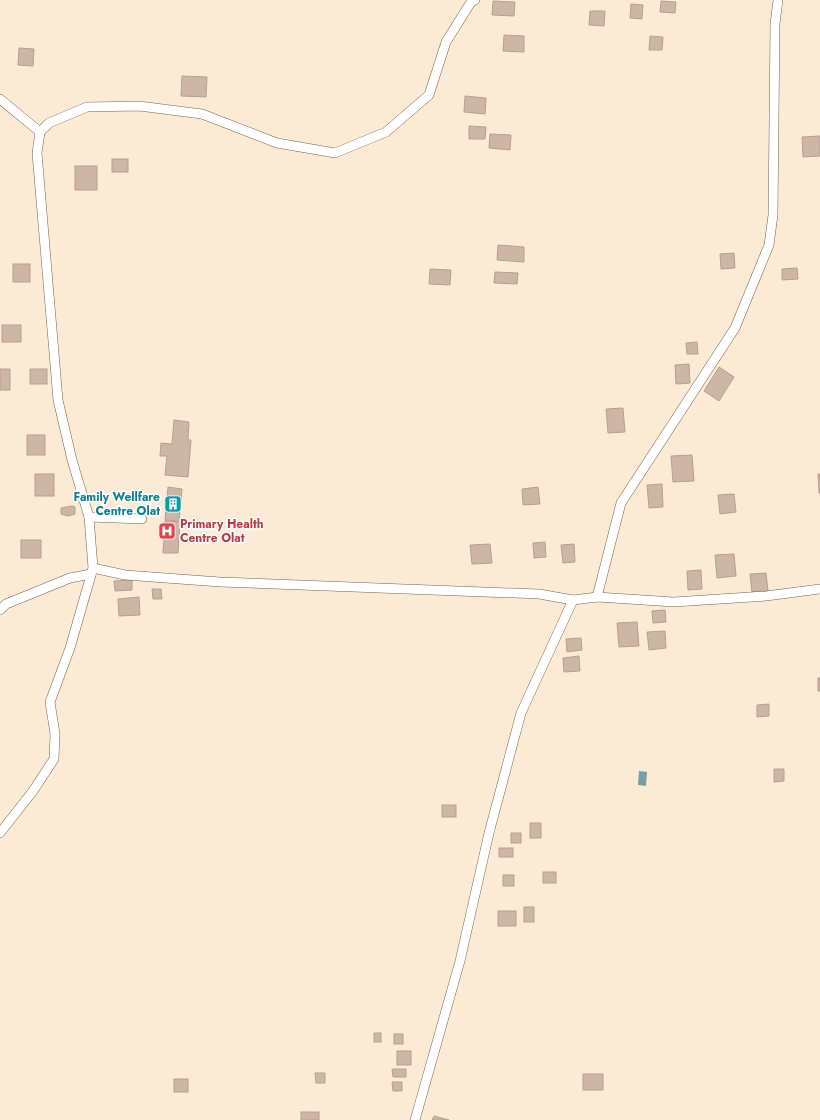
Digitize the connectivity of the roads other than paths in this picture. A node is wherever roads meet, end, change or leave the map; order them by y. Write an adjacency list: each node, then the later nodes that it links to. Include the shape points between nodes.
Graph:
1 (475, 0): 4 (street, via 471,2 446,42 429,95 386,132 335,153 277,143 202,114 139,106 87,107 49,123)
2 (778, 0): 9 (street, via 775,24 773,215 769,245 735,328 621,504)
3 (0, 99): 4 (street)
4 (40, 132): 5 (street, via 37,153 58,400 72,460)
5 (90, 517): 6 (street); 7 (street)
6 (142, 519)
7 (92, 571): 10 (street, via 212,582 539,594); 11 (street, via 6,604); 12 (street, via 70,648 50,702 55,734 54,759)
8 (820, 588): 9 (street, via 766,596 674,602)
9 (597, 598): 10 (street)
10 (573, 600): 13 (street, via 521,713 489,833 460,961)
11 (0, 610)
12 (0, 833)
13 (415, 1120)

